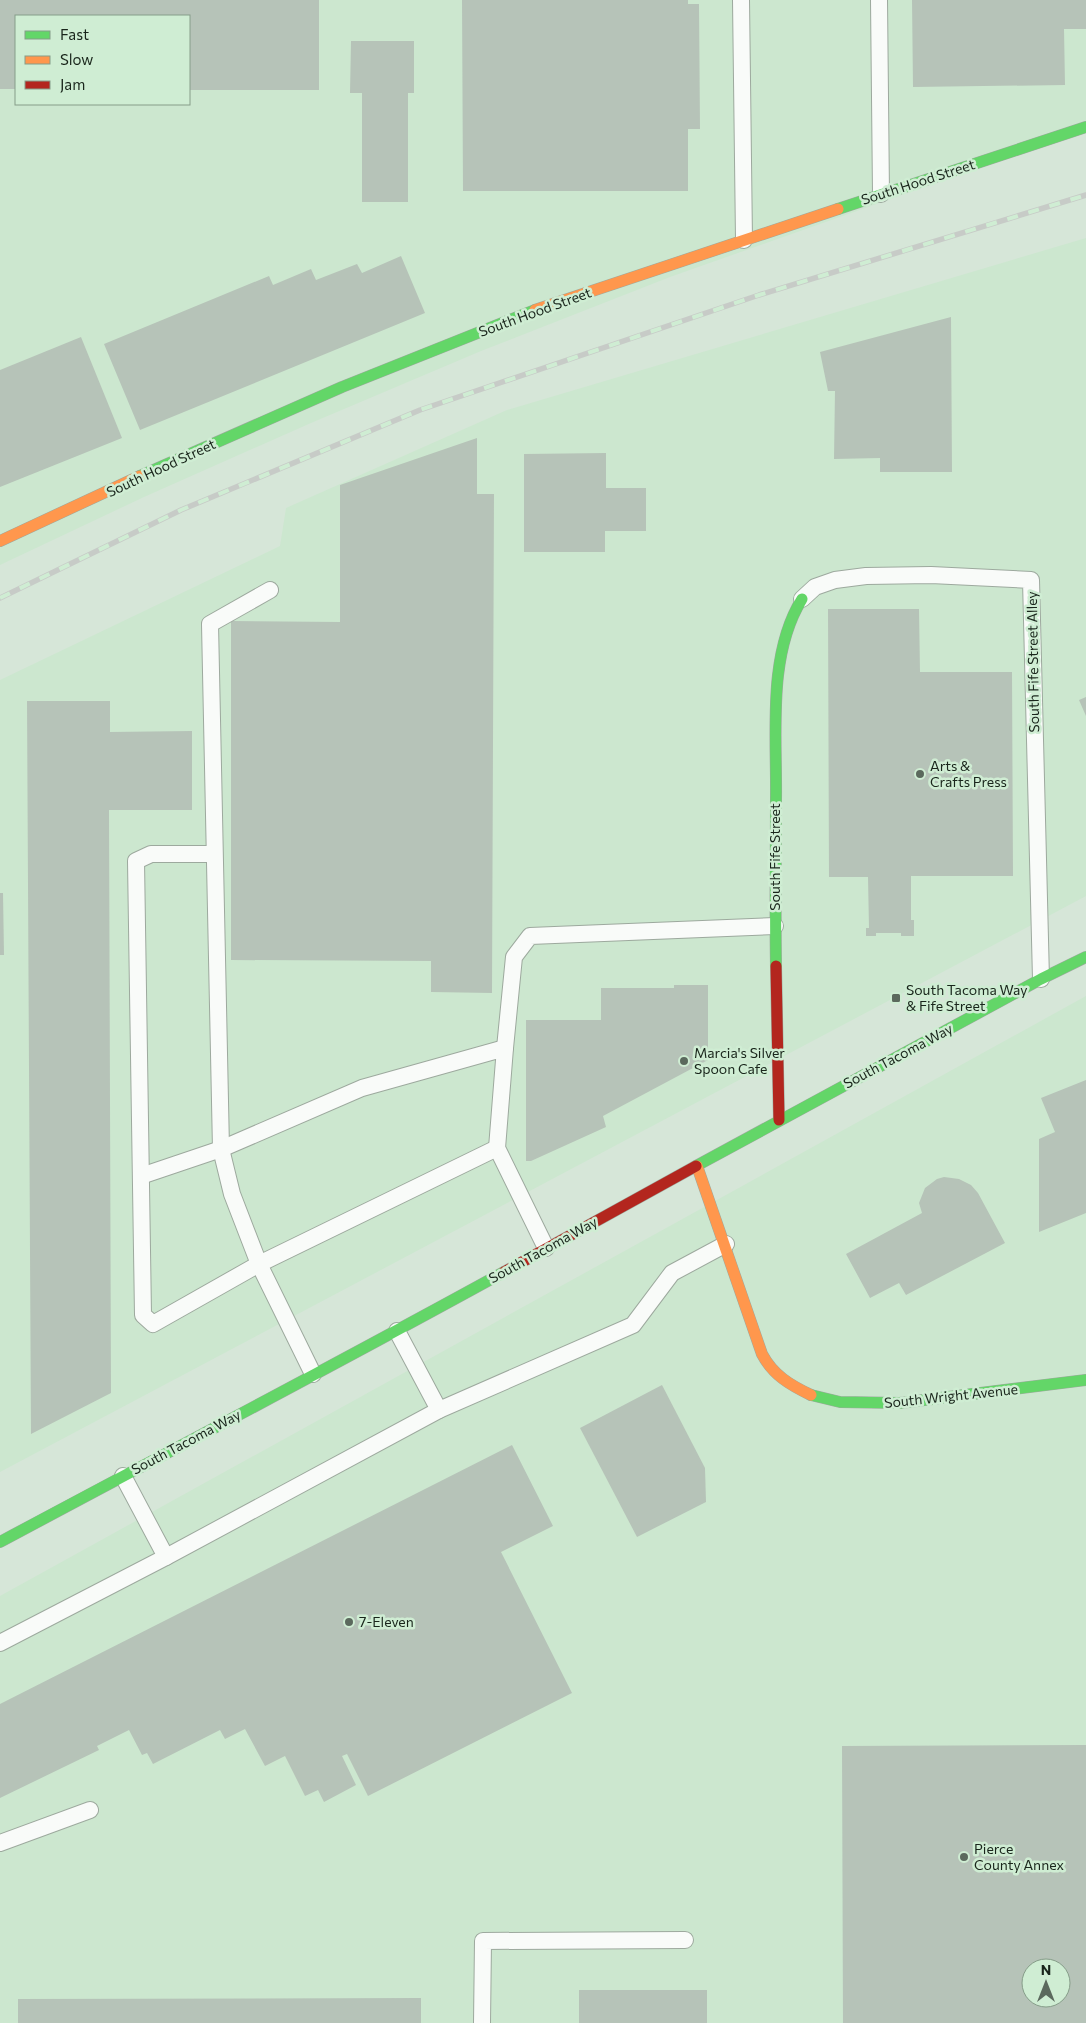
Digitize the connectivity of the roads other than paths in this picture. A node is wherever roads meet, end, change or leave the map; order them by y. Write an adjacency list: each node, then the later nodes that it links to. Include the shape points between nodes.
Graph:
1 (741, 0): 5 (lane)
2 (879, 0): 4 (lane)
3 (1086, 126): 4 (street, South Hood Street)
4 (881, 194): 5 (street, South Hood Street)
5 (744, 240): 6 (street, South Hood Street, via 538,309 342,387)
6 (0, 541)
7 (270, 590): 9 (lane, via 210,624)
8 (802, 599): 10 (street, South Fife Street, via 785,634 777,685); 12 (lane, South Fife Street Alley, via 816,587 835,580 866,576 931,575 1031,580)
9 (214, 854): 15 (lane); 18 (lane, via 151,854 136,861)
10 (775, 926): 13 (lane, via 530,936 514,957); 14 (street, South Fife Street)
11 (1086, 958): 12 (street, South Tacoma Way)
12 (1041, 979): 14 (street, South Tacoma Way)
13 (505, 1048): 15 (lane, via 362,1088); 16 (lane)
14 (779, 1120): 17 (street, South Tacoma Way)
15 (222, 1148): 18 (lane); 21 (lane, via 232,1194)
16 (497, 1148): 20 (lane); 21 (lane)
17 (697, 1166): 19 (street, South Wright Avenue); 20 (street, South Tacoma Way)
18 (141, 1176): 21 (lane, via 143,1315 153,1324)
19 (726, 1244): 24 (street, South Wright Avenue, via 761,1351 780,1379 798,1390 821,1398 880,1404); 25 (lane, via 672,1273 633,1325)
20 (546, 1248): 22 (street, South Tacoma Way)
21 (259, 1264): 23 (lane)
22 (397, 1331): 23 (street, South Tacoma Way); 25 (lane)
23 (313, 1374): 26 (street, South Tacoma Way)
24 (1086, 1380)
25 (439, 1410): 28 (lane)
26 (123, 1476): 27 (street, South Tacoma Way); 28 (lane)
27 (0, 1542)
28 (166, 1557): 29 (lane)
29 (0, 1643)
30 (90, 1810): 31 (lane)
31 (0, 1843)
32 (685, 1940): 33 (lane, via 483,1941)
33 (482, 2023)

